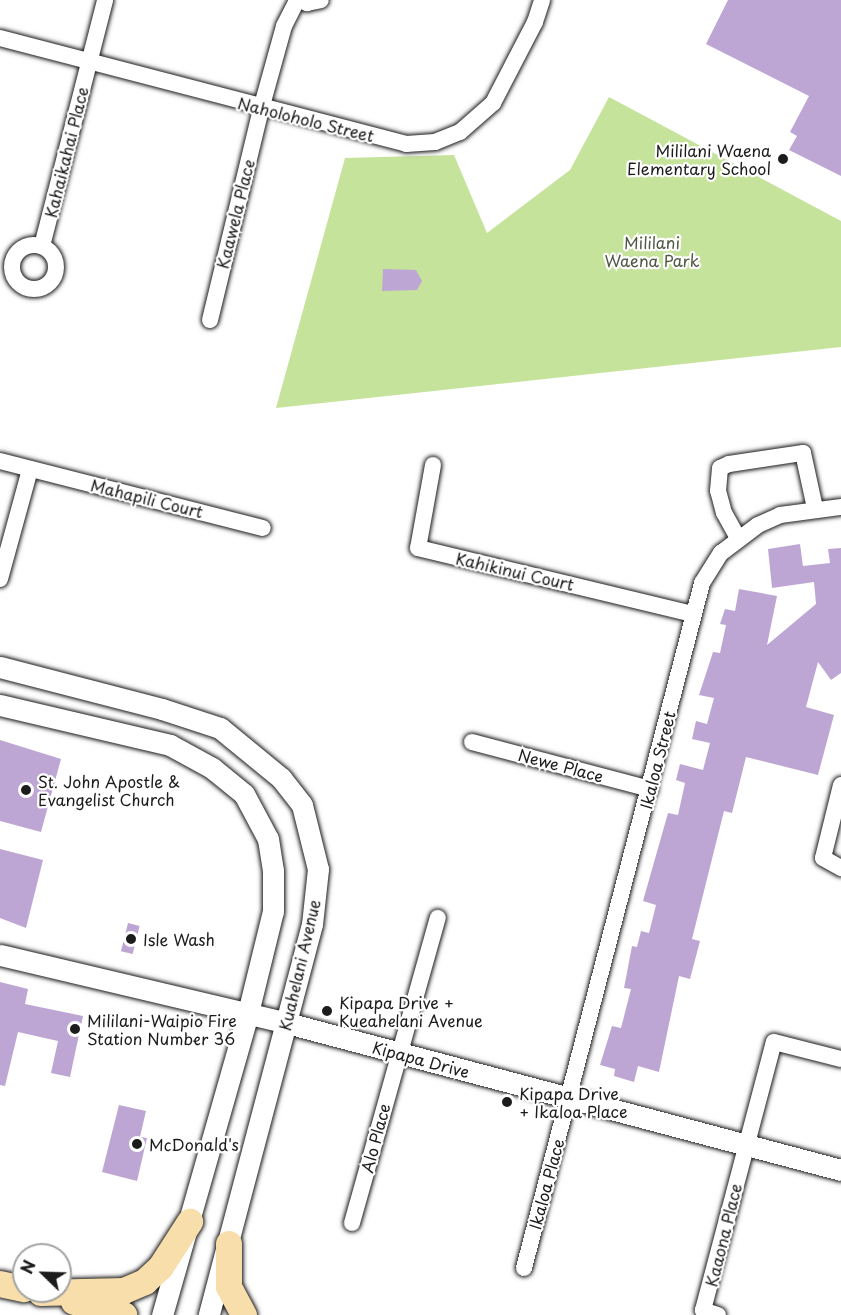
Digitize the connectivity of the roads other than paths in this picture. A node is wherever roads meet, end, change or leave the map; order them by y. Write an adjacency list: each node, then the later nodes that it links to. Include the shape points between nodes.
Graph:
1 (105, 0): 6 (street, Kahaikahai Place)
2 (298, 0): 3 (street); 7 (street, Kaawela Place, via 284,26)
3 (321, 0)
4 (542, 0): 7 (street, Naholoholo Street, via 535,22 493,103 460,132 435,142 406,144)
5 (0, 38): 6 (street, Naholoholo Street)
6 (90, 59): 7 (street, Naholoholo Street); 8 (street, Kahaikahai Place)
7 (261, 109): 9 (street, Kaawela Place)
8 (42, 246)
9 (210, 320)
10 (0, 461): 12 (street, Mahapili Court)
11 (433, 465): 18 (street, Kahikinui Court, via 418,548)
12 (30, 469): 15 (street, Mahapili Court); 17 (street)
13 (841, 507): 14 (street, Ikaloa Street)
14 (814, 508): 16 (street, Ikaloa Street, via 780,515); 16 (street, via 803,453 729,464 720,468 718,485 724,513)
15 (263, 528)
16 (738, 538): 18 (street, Ikaloa Street, via 711,566)
17 (0, 579)
18 (693, 614): 23 (street, Ikaloa Street)
19 (0, 667): 28 (street, Kuahelani Avenue, via 162,708 220,728 280,778 302,805 318,869 312,924)
20 (0, 705): 27 (street, via 170,746 212,768 244,794 268,839 273,870 273,910)
21 (472, 742): 23 (street, Newe Place)
22 (841, 785): 24 (street, via 823,858)
23 (650, 789): 31 (street, Ikaloa Street)
24 (841, 868)
25 (438, 918): 29 (street, Alo Place)
26 (0, 955): 27 (street, Kipapa Drive)
27 (247, 1017): 28 (street, Kipapa Drive); 34 (street)
28 (286, 1023): 29 (street, Kipapa Drive); 36 (street, Kuahelani Avenue)
29 (398, 1053): 31 (street, Kipapa Drive); 35 (street, Alo Place)
30 (841, 1059): 32 (street, via 774,1042)
31 (569, 1099): 32 (street, Kipapa Drive); 37 (street, Ikaloa Place)
32 (746, 1145): 33 (street, Kipapa Drive); 44 (street, Kaaona Place, via 703,1310)
33 (841, 1170)
34 (190, 1222): 38 (main road, via 161,1267 145,1282 124,1291); 41 (street)
35 (352, 1223)
36 (229, 1244): 42 (street, Kuahelani Avenue); 43 (main road, via 229,1287)
37 (524, 1268)
38 (72, 1291)
39 (72, 1301): 40 (main road)
40 (124, 1315)
41 (162, 1315)
42 (209, 1315)
43 (244, 1315)
44 (718, 1315)

